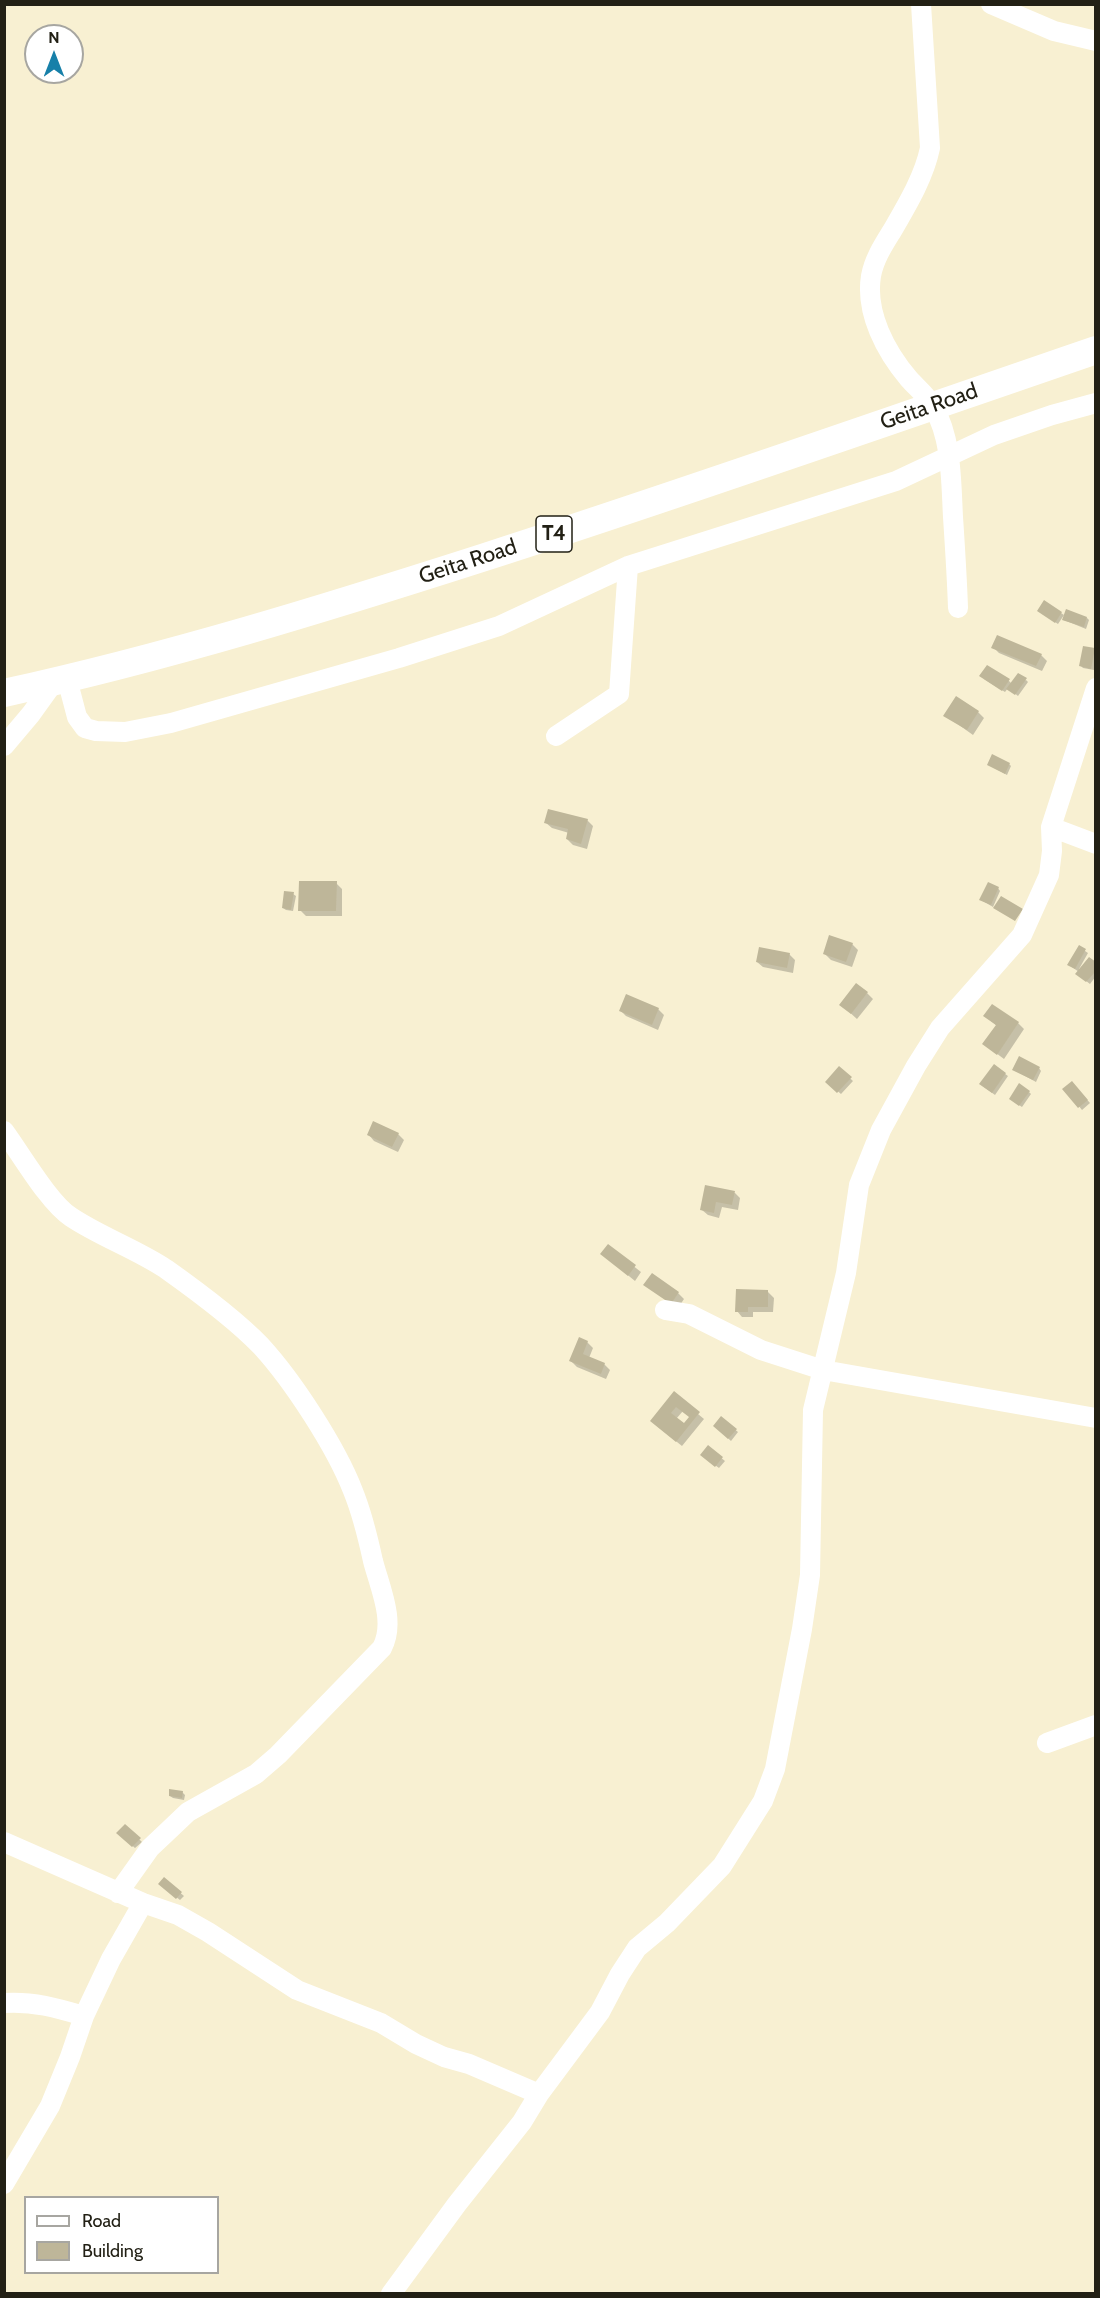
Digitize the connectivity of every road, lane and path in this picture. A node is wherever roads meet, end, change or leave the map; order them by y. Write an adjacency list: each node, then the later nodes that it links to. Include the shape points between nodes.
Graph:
1 (921, 4): 6 (street, via 930,148 927,163 878,256 871,275 870,299 893,359)
2 (992, 4): 3 (street, via 1054,31)
3 (1095, 41)
4 (1095, 350): 6 (highway, Geita Road / T4)
5 (1095, 404): 7 (street, via 994,435)
6 (933, 406): 7 (street); 10 (highway, Geita Road / T4, via 331,606)
7 (950, 458): 8 (street, via 896,481); 9 (street)
8 (628, 566): 10 (street, via 499,626 171,723 125,732 85,728); 13 (street, via 619,694)
9 (958, 608)
10 (61, 681): 12 (highway, Geita Road / T4); 14 (street)
11 (1095, 688): 15 (street)
12 (4, 693)
13 (556, 736)
14 (4, 746)
15 (1051, 827): 16 (street); 19 (street, via 1049,875 1022,935 940,1028 881,1130 856,1197 846,1273)
16 (1095, 844)
17 (4, 1131): 24 (street, via 52,1200 69,1216 165,1268 261,1346 327,1440 353,1491 388,1622 388,1637 382,1648 278,1755 256,1774 188,1812 150,1848)
18 (665, 1310): 19 (street, via 689,1314 761,1350)
19 (823, 1370): 20 (street); 28 (street, via 813,1410 810,1575 775,1769 763,1801 722,1866 668,1923 637,1948 600,2012)
20 (1095, 1418)
21 (1095, 1725): 22 (street)
22 (1047, 1743)
23 (4, 1842): 24 (street)
24 (118, 1893): 25 (street)
25 (143, 1904): 27 (street); 28 (street, via 178,1915 297,1990 381,2023 444,2057)
26 (4, 2004): 27 (street, via 27,2002)
27 (84, 2016): 29 (street, via 50,2106)
28 (539, 2094): 30 (street)
29 (4, 2184)
30 (391, 2294)

